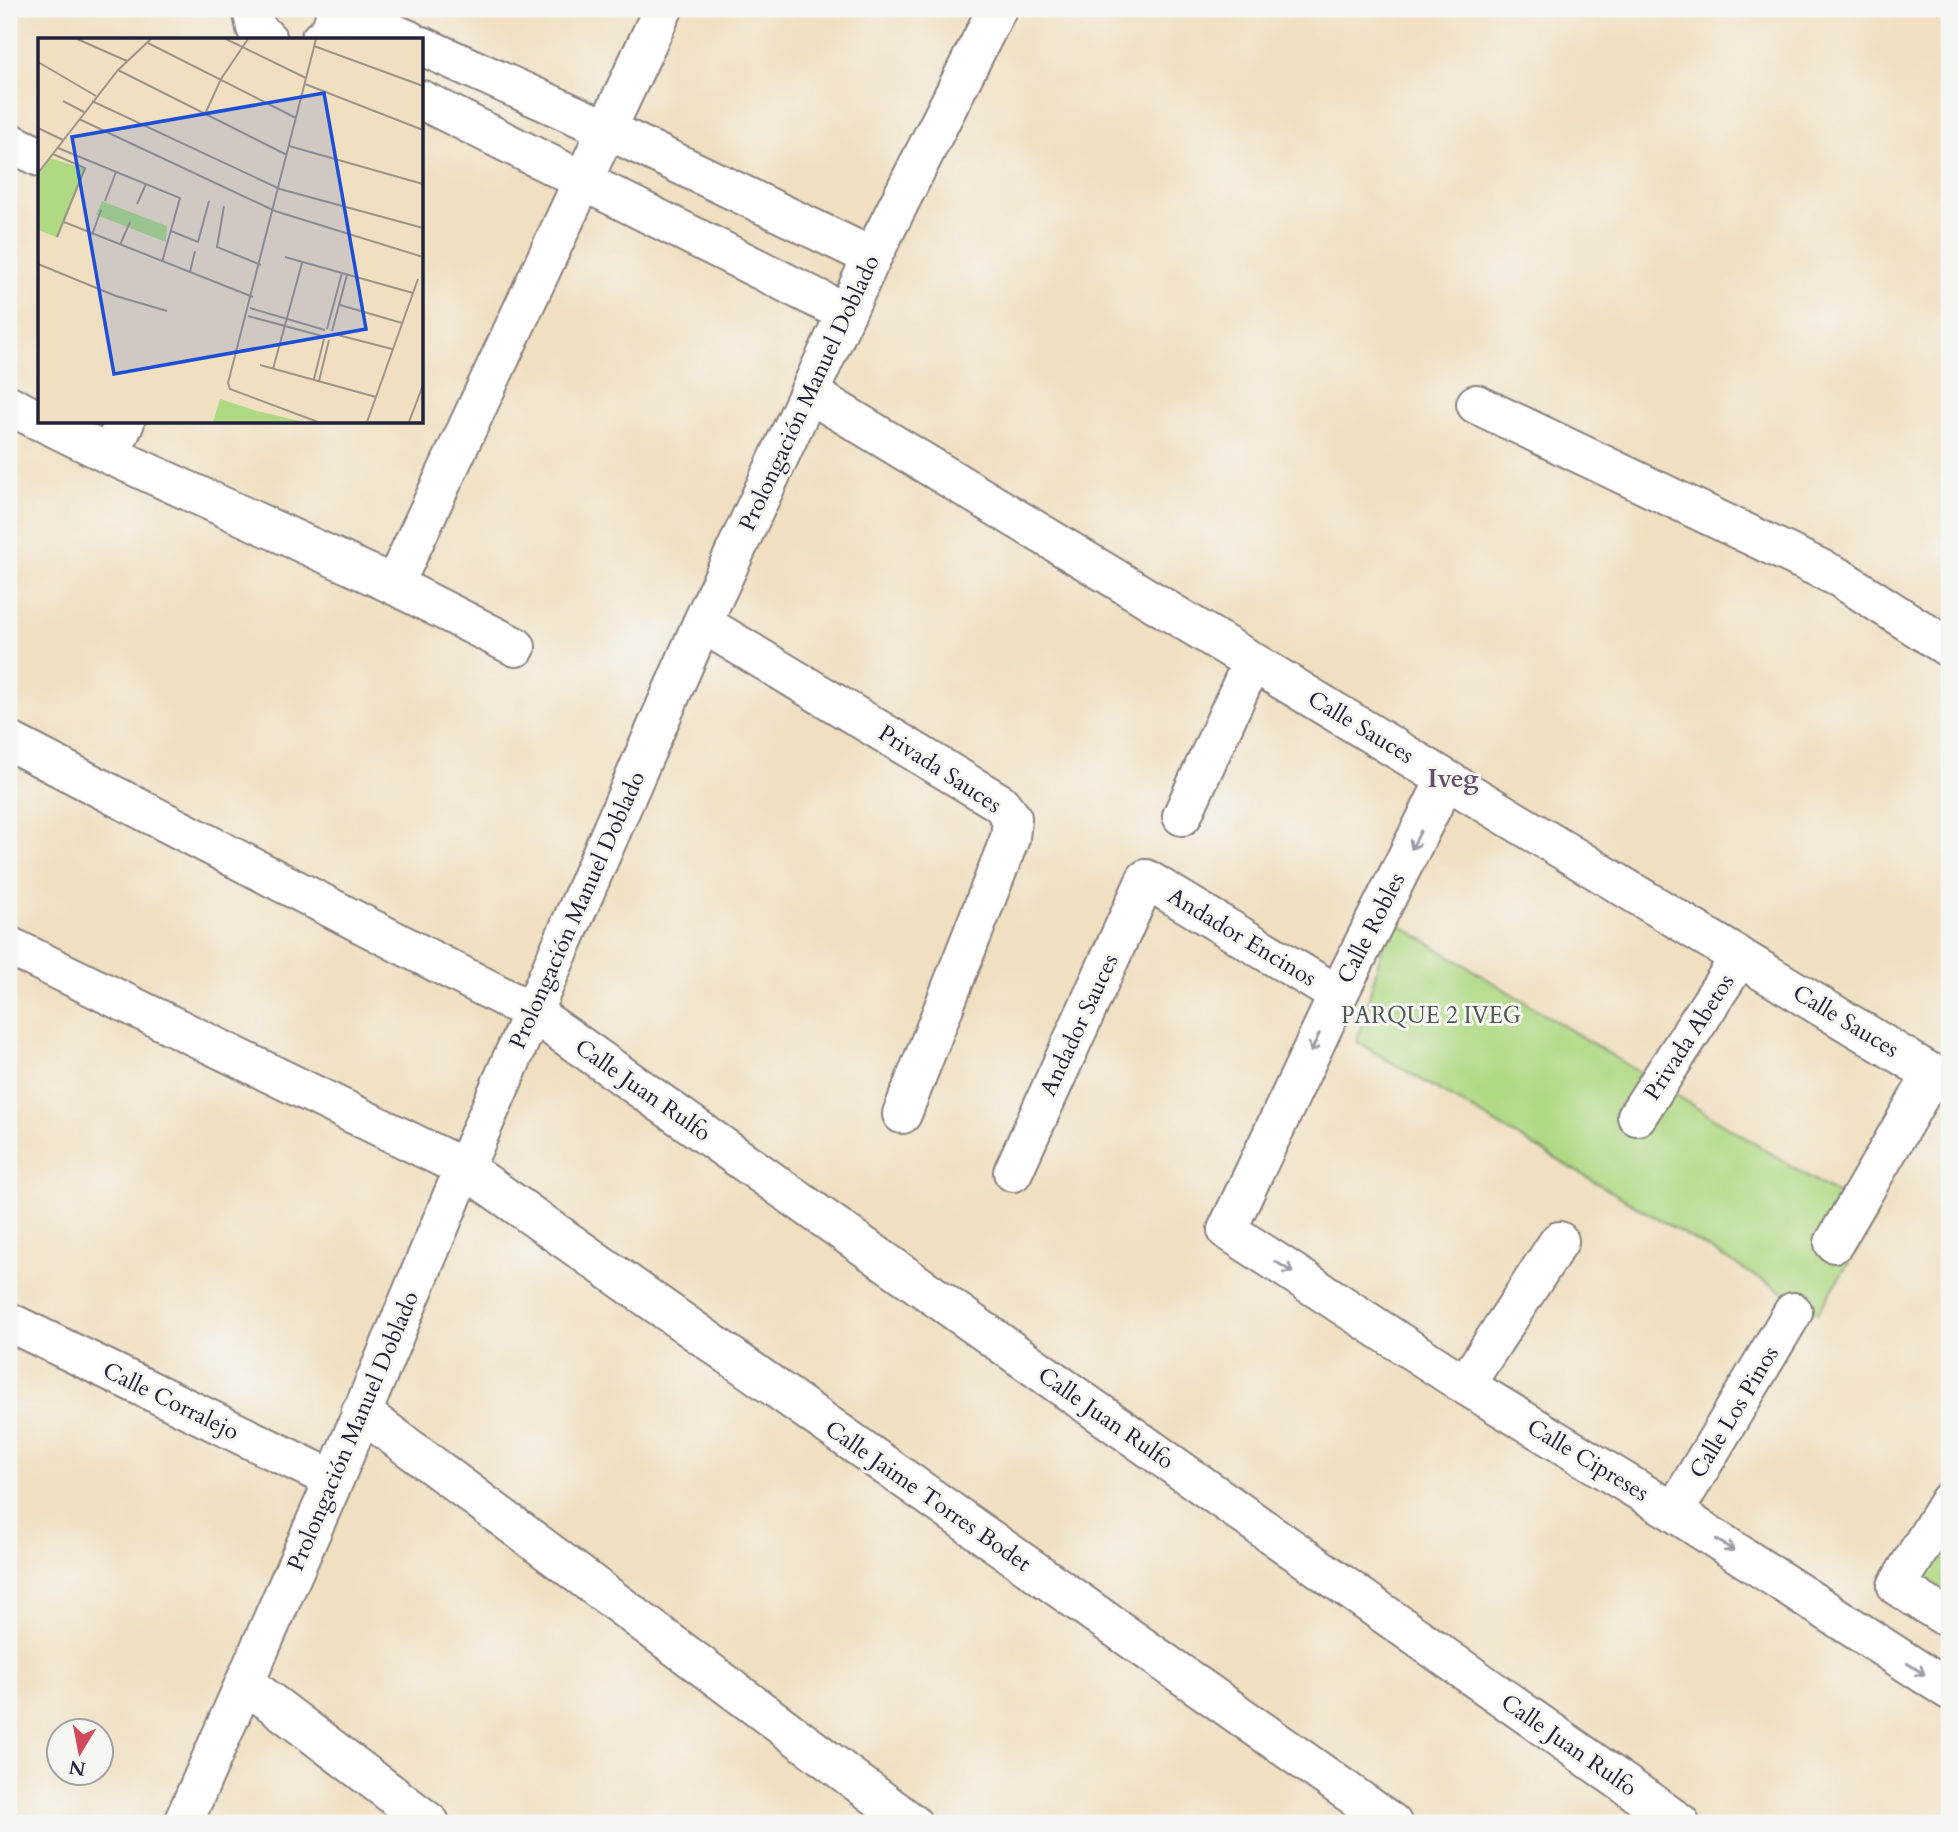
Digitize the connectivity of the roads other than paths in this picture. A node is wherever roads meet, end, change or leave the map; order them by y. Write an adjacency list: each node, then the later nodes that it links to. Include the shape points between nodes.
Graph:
1 (338, 9): 4 (street, via 331,30); 5 (street)
2 (663, 9): 8 (street)
3 (997, 9): 12 (street, Prolongación Manuel Doblado)
4 (322, 38)
5 (404, 38)
6 (424, 47): 8 (street)
7 (424, 101): 11 (street)
8 (606, 129): 11 (street); 12 (street)
9 (9, 142): 10 (street)
10 (38, 156)
11 (583, 182): 13 (street); 20 (street)
12 (872, 257): 13 (street, Prolongación Manuel Doblado)
13 (846, 313): 14 (street, Prolongación Manuel Doblado)
14 (809, 393): 21 (street, Prolongación Manuel Doblado); 24 (street, Calle Sauces)
15 (1476, 404): 23 (street, via 1840,578)
16 (9, 405): 17 (street)
17 (38, 417)
18 (58, 425): 19 (street)
19 (117, 438): 20 (street)
20 (394, 585): 22 (street)
21 (702, 623): 32 (street, Prolongación Manuel Doblado); 34 (street, Privada Sauces, via 1000,803 1012,818 1010,838)
22 (516, 647)
23 (1949, 648)
24 (1252, 662): 26 (street, Calle Sauces); 27 (street)
25 (9, 741): 32 (street, Calle Juan Rulfo)
26 (1446, 779): 30 (street, Calle Sauces); 31 (street, Calle Robles, one-way to 31)
27 (1182, 817)
28 (1146, 879): 31 (street, Andador Encinos); 37 (street, Andador Sauces)
29 (9, 946): 36 (street, Calle Jaime Torres Bodet)
30 (1740, 957): 33 (street, Calle Sauces); 35 (street, Privada Abetos)
31 (1338, 995): 38 (street, Calle Robles, one-way to 38)
32 (532, 1012): 36 (street, Prolongación Manuel Doblado); 55 (street, Calle Juan Rulfo)
33 (1941, 1078): 40 (street)
34 (902, 1114)
35 (1637, 1116)
36 (464, 1168): 44 (street, Prolongación Manuel Doblado); 54 (street, Calle Jaime Torres Bodet)
37 (1013, 1172)
38 (1227, 1230): 43 (street, Calle Cipreses, one-way to 43)
39 (1559, 1241): 43 (street)
40 (1834, 1243)
41 (1793, 1312): 47 (street, Calle Los Pinos)
42 (9, 1322): 45 (street, Calle Corralejo)
43 (1465, 1385): 47 (street, Calle Cipreses)
44 (361, 1412): 45 (street, Prolongación Manuel Doblado); 53 (street)
45 (334, 1480): 49 (street, Prolongación Manuel Doblado)
46 (1949, 1501): 48 (street, via 1897,1586)
47 (1674, 1512): 50 (street, Calle Cipreses, one-way to 50)
48 (1949, 1619)
49 (245, 1683): 51 (street, Prolongación Manuel Doblado); 52 (street)
50 (1949, 1690)
51 (183, 1823)
52 (430, 1823)
53 (912, 1823)
54 (1392, 1823)
55 (1680, 1823)

